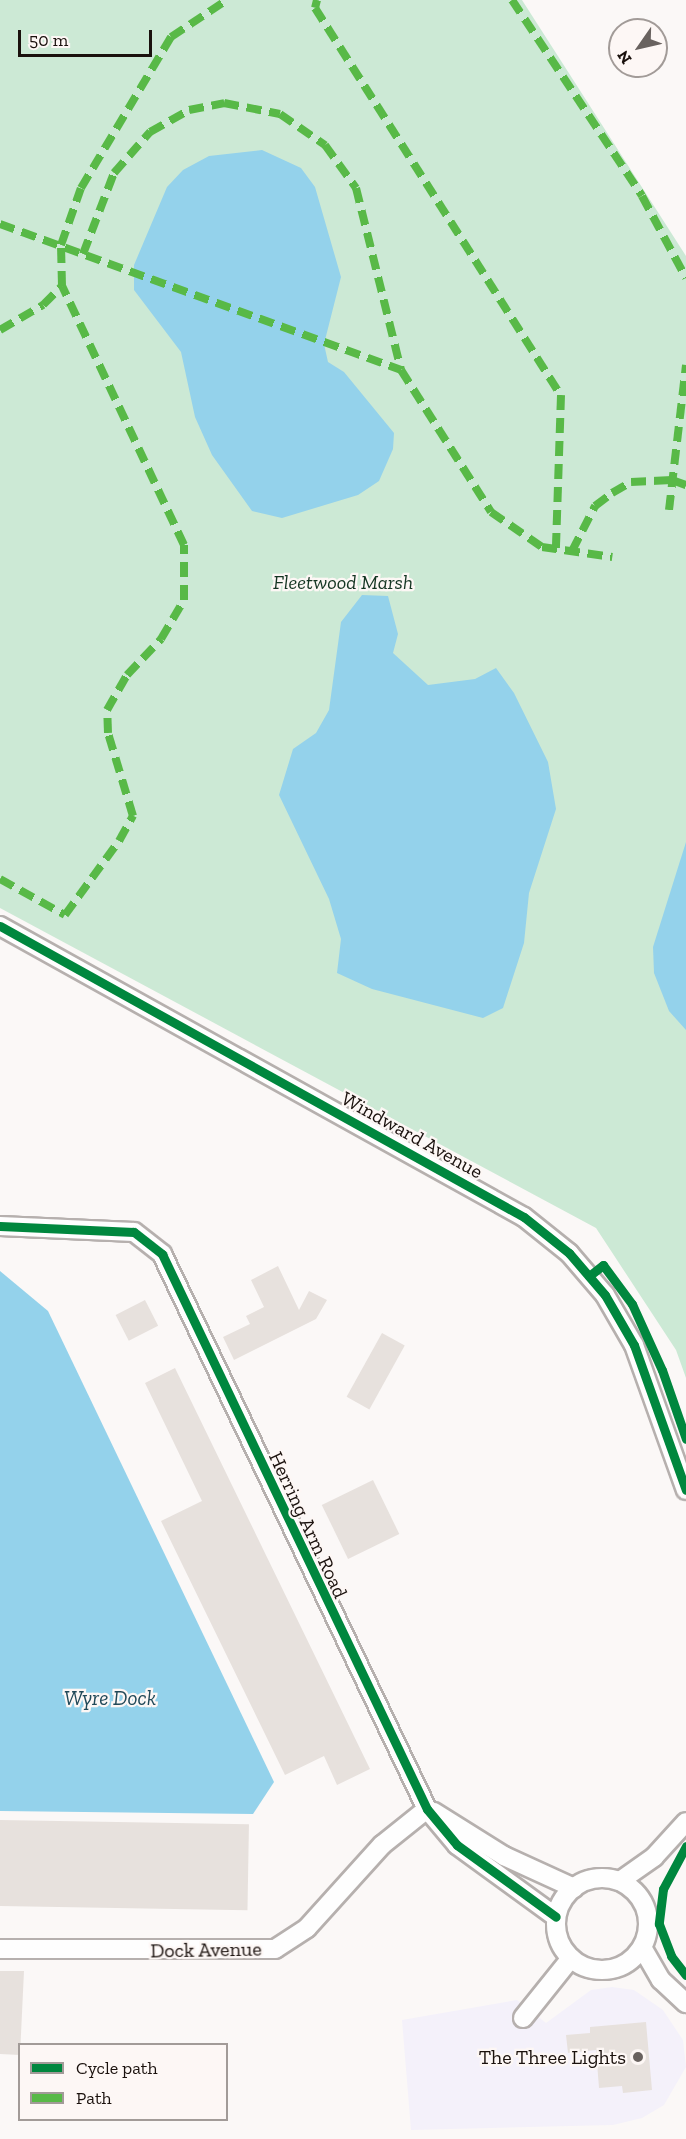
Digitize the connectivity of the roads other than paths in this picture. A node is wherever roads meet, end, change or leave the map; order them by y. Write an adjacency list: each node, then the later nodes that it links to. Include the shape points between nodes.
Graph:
1 (0, 926): 3 (street, Windward Avenue, via 524,1217 569,1253 605,1295 634,1345)
2 (0, 1226): 4 (street, Herring Arm Road, via 134,1232 162,1254)
3 (686, 1490)
4 (428, 1809): 8 (street, via 504,1856); 10 (street, Herring Arm Road, via 457,1845); 11 (street, Dock Avenue, via 382,1845 307,1928 275,1949)
5 (686, 1822): 6 (street)
6 (654, 1857): 7 (street); 9 (street)
7 (620, 1881): 8 (street, via 592,1879); 9 (street)
8 (574, 1888): 10 (street)
9 (638, 1894): 12 (street, via 647,1912)
10 (556, 1917): 13 (street, via 561,1944)
11 (0, 1949)
12 (643, 1949): 14 (street); 15 (street)
13 (571, 1958): 14 (street, via 595,1969); 17 (street)
14 (623, 1965): 15 (street)
15 (661, 1980): 16 (street)
16 (686, 2002)
17 (523, 2018)

